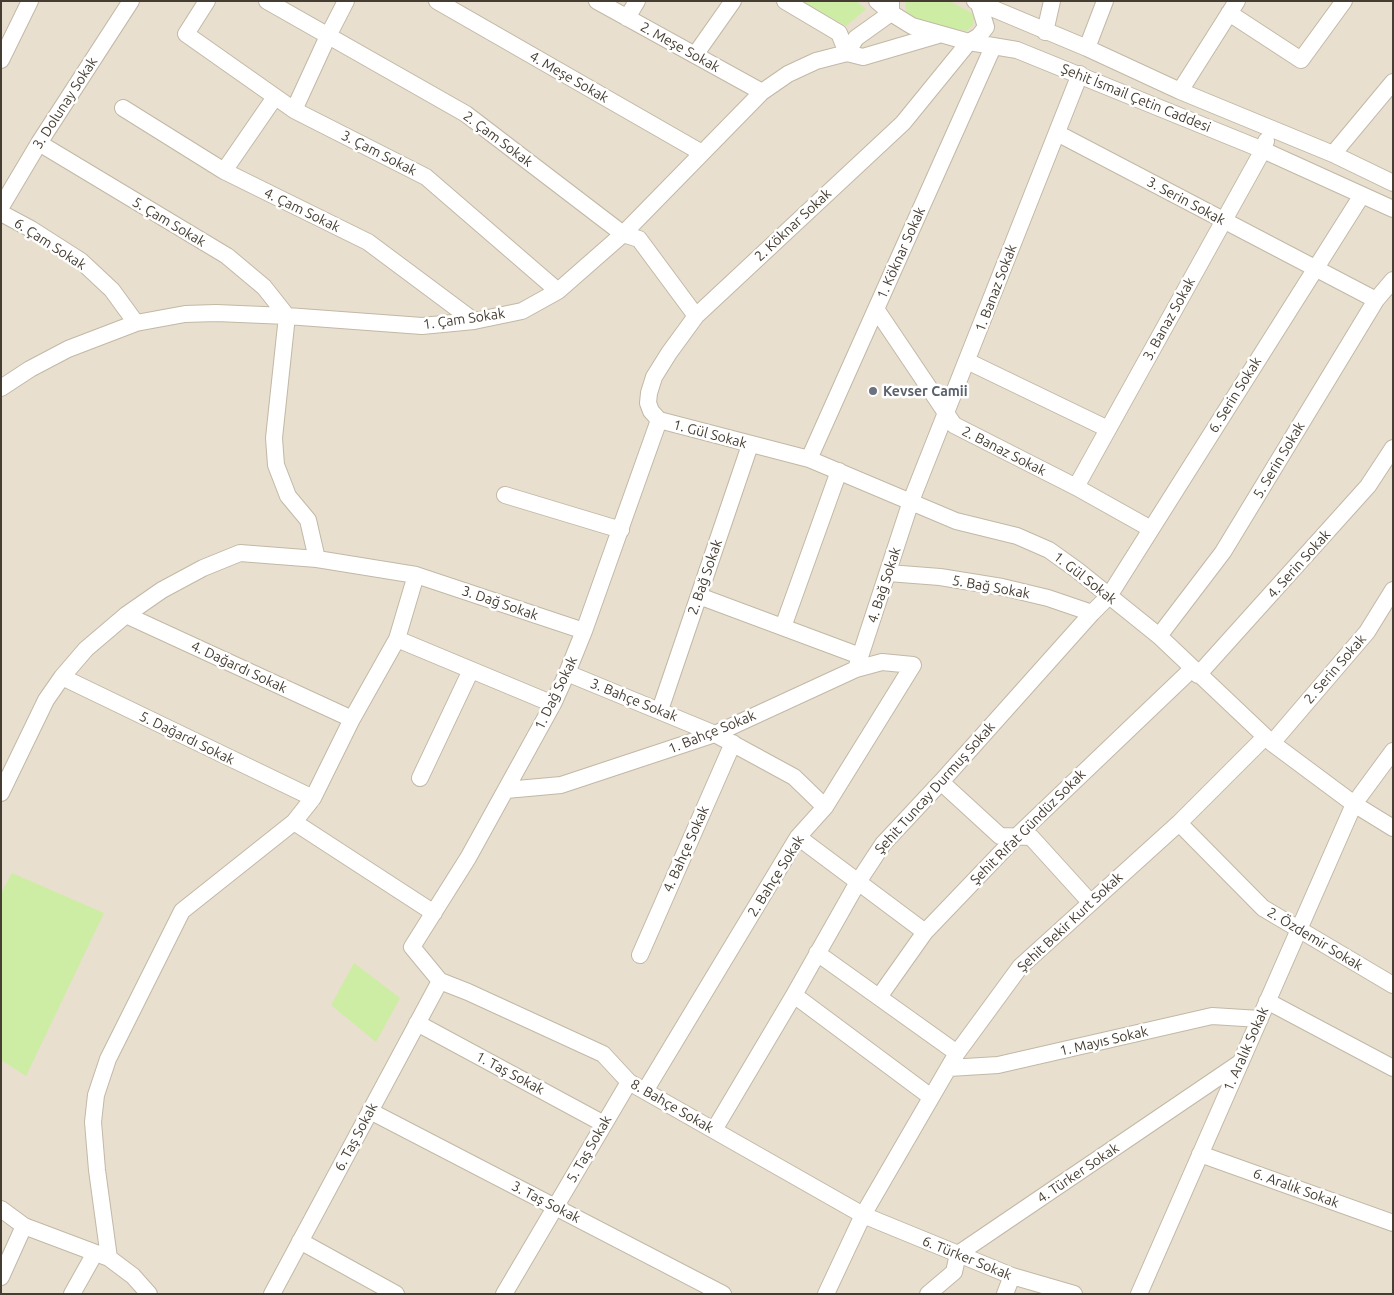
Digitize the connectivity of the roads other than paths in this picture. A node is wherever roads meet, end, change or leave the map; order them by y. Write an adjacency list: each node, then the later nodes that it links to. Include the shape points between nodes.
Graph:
1 (30, 1): 27 (street)
2 (131, 1): 37 (street, 3. Dolunay Sokak)
3 (207, 1): 32 (street, 3. Çam Sokak, via 186,34)
4 (267, 1): 21 (street, 2. Çam Sokak)
5 (346, 1): 21 (street)
6 (437, 1): 39 (street, 4. Meşe Sokak)
7 (597, 1): 18 (street, 2. Meşe Sokak)
8 (637, 1): 18 (street)
9 (733, 1): 26 (street)
10 (785, 1): 25 (street, via 839,33)
11 (877, 1): 16 (street, Şehit İsmail Çetin Caddesi)
12 (1052, 1): 19 (street)
13 (1105, 1): 24 (street)
14 (1344, 1): 17 (street, via 1300,60)
15 (977, 2): 19 (street, Şehit İsmail Çetin Caddesi); 22 (street, 2. Köknar Sokak, via 986,27)
16 (891, 7): 20 (street, Şehit İsmail Çetin Caddesi, via 912,26); 25 (street, via 856,38)
17 (1233, 7): 30 (street)
18 (627, 18): 26 (street, 2. Meşe Sokak)
19 (1045, 32): 24 (street, Şehit İsmail Çetin Caddesi)
20 (938, 35): 22 (street, Şehit İsmail Çetin Caddesi); 25 (street, 1. Çam Sokak, via 863,57)
21 (328, 36): 34 (street); 48 (street, 2. Çam Sokak, via 466,114)
22 (970, 42): 23 (street, Şehit İsmail Çetin Caddesi); 55 (street, 2. Köknar Sokak, via 903,123)
23 (994, 47): 28 (street, Şehit İsmail Çetin Caddesi, via 1017,50); 53 (street, 1. Köknar Sokak)
24 (1086, 48): 30 (street, Şehit İsmail Çetin Caddesi)
25 (846, 53): 31 (street, 1. Çam Sokak, via 816,61 788,74)
26 (695, 55): 31 (street, 2. Meşe Sokak)
27 (1, 60)
28 (1080, 74): 36 (street, 1. Banaz Sokak); 38 (street, Şehit İsmail Çetin Caddesi)
29 (1393, 82): 40 (street)
30 (1180, 91): 35 (street, Şehit İsmail Çetin Caddesi)
31 (762, 92): 39 (street, 1. Çam Sokak)
32 (275, 97): 34 (street, 3. Çam Sokak); 41 (street)
33 (123, 108): 41 (street, 4. Çam Sokak)
34 (294, 110): 51 (street, 3. Çam Sokak, via 426,177)
35 (1270, 128): 38 (street, 3. Banaz Sokak); 40 (street, Şehit İsmail Çetin Caddesi)
36 (1056, 133): 47 (street, 3. Serin Sokak); 58 (street, 1. Banaz Sokak)
37 (39, 143): 44 (street, 3. Dolunay Sokak); 54 (street, 5. Çam Sokak, via 227,256 264,287)
38 (1263, 150): 43 (street, Şehit İsmail Çetin Caddesi); 47 (street, 3. Banaz Sokak)
39 (702, 152): 48 (street, 1. Çam Sokak)
40 (1333, 154): 42 (street, Şehit İsmail Çetin Caddesi)
41 (224, 171): 56 (street, 4. Çam Sokak, via 368,242)
42 (1393, 183)
43 (1362, 195): 45 (street, Şehit İsmail Çetin Caddesi); 49 (street, 6. Serin Sokak)
44 (1, 207)
45 (1393, 209)
46 (1, 213): 57 (street, 6. Çam Sokak, via 82,261 112,290)
47 (1224, 220): 49 (street, 3. Serin Sokak); 62 (street, 3. Banaz Sokak)
48 (623, 234): 51 (street, 1. Çam Sokak); 55 (street, 2. Çam Sokak, via 639,238)
49 (1315, 268): 52 (street, 3. Serin Sokak); 70 (street, 6. Serin Sokak)
50 (1393, 280): 52 (street, 5. Serin Sokak)
51 (558, 291): 56 (street, 1. Çam Sokak, via 522,310)
52 (1376, 300): 82 (street, 5. Serin Sokak, via 1223,552)
53 (876, 309): 60 (street, 2. Banaz Sokak); 65 (street, 1. Köknar Sokak)
54 (287, 316): 56 (street, 1. Çam Sokak, via 422,326); 57 (street, 1. Çam Sokak, via 192,314); 72 (street, via 274,438 276,465 288,496 308,520)
55 (696, 316): 61 (street, 2. Köknar Sokak, via 654,377 648,403)
56 (474, 321)
57 (136, 323): 59 (street, 1. Çam Sokak, via 68,349)
58 (967, 361): 60 (street, 1. Banaz Sokak); 62 (street)
59 (1, 388)
60 (947, 412): 67 (street, 2. Banaz Sokak, via 954,425); 69 (street, 1. Banaz Sokak)
61 (659, 420): 63 (street, 1. Gül Sokak); 71 (street, 1. Dağ Sokak)
62 (1108, 429): 67 (street, 3. Banaz Sokak)
63 (750, 445): 65 (street, 1. Gül Sokak); 76 (street, 2. Bağ Sokak)
64 (1393, 448): 87 (street, 4. Serin Sokak, via 1368,486)
65 (809, 459): 66 (street, 1. Gül Sokak)
66 (839, 471): 69 (street, 1. Gül Sokak); 80 (street)
67 (1076, 487): 70 (street, 2. Banaz Sokak)
68 (505, 495): 71 (street)
69 (911, 501): 73 (street, 4. Bağ Sokak); 77 (street, 1. Gül Sokak, via 956,521 1017,536 1050,550)
70 (1151, 529): 77 (street, 6. Serin Sokak)
71 (621, 530): 81 (street, 1. Dağ Sokak)
72 (318, 560): 74 (street, 3. Dağ Sokak); 79 (street, 3. Dağ Sokak, via 240,553 162,590)
73 (888, 573): 78 (street, 5. Bağ Sokak, via 1002,587); 84 (street, 4. Bağ Sokak)
74 (416, 575): 81 (street, 3. Dağ Sokak); 83 (street)
75 (1393, 590): 94 (street, 2. Serin Sokak, via 1367,632)
76 (699, 596): 80 (street); 91 (street, 2. Bağ Sokak)
77 (1109, 596): 78 (street, Şehit Tuncay Durmuş Sokak); 82 (street, 1. Gül Sokak)
78 (1092, 613): 98 (street, Şehit Tuncay Durmuş Sokak)
79 (126, 615): 89 (street, 3. Dağ Sokak, via 86,649); 92 (street, 4. Dağardı Sokak)
80 (783, 627): 84 (street)
81 (584, 631): 88 (street, 1. Dağ Sokak)
82 (1158, 636): 87 (street, 1. Gül Sokak)
83 (397, 639): 86 (street); 92 (street)
84 (858, 662): 85 (street, 1. Bahçe Sokak); 93 (street, 1. Bahçe Sokak)
85 (913, 665): 103 (street, 2. Bahçe Sokak)
86 (471, 670): 90 (street); 97 (street)
87 (1195, 672): 94 (street, 1. Gül Sokak); 108 (street, Şehit Rıfat Gündüz Sokak)
88 (567, 673): 90 (street, 1. Dağ Sokak); 91 (street, 3. Bahçe Sokak)
89 (62, 677): 100 (street, 3. Dağ Sokak, via 46,700); 101 (street, 5. Dağardı Sokak)
90 (553, 704): 99 (street, 1. Dağ Sokak)
91 (660, 710): 93 (street, 3. Bahçe Sokak)
92 (352, 719): 101 (street)
93 (715, 734): 95 (street, 3. Bahçe Sokak); 99 (street, 1. Bahçe Sokak, via 561,785)
94 (1268, 740): 102 (street, 1. Gül Sokak); 105 (street, Şehit Bekir Kurt Sokak)
95 (732, 743): 103 (street, 3. Bahçe Sokak, via 794,776); 116 (street, 4. Bahçe Sokak)
96 (1393, 751): 102 (street, 1. Aralık Sokak)
97 (420, 778)
98 (941, 782): 108 (street, via 1000,836); 109 (street, Şehit Tuncay Durmuş Sokak, via 883,844)
99 (506, 790): 111 (street, 1. Dağ Sokak)
100 (1, 793)
101 (313, 798): 104 (street)
102 (1354, 804): 106 (street, 1. Gül Sokak); 112 (street, 1. Aralık Sokak)
103 (825, 807): 107 (street, 2. Bahçe Sokak)
104 (294, 822): 111 (street); 142 (street, via 182,911 108,1058 96,1095 93,1122)
105 (1180, 823): 110 (street, Şehit Bekir Kurt Sokak); 112 (street, 2. Özdemir Sokak, via 1263,908)
106 (1393, 828)
107 (798, 837): 109 (street); 129 (street, 2. Bahçe Sokak)
108 (1016, 837): 110 (street, via 1031,837); 113 (street, Şehit Rıfat Gündüz Sokak)
109 (858, 882): 113 (street); 115 (street, Şehit Tuncay Durmuş Sokak)
110 (1090, 902): 124 (street, Şehit Bekir Kurt Sokak, via 1020,967)
111 (434, 913): 114 (street, 1. Dağ Sokak)
112 (1299, 930): 118 (street, 2. Özdemir Sokak); 121 (street, 1. Aralık Sokak)
113 (925, 932): 120 (street, Şehit Rıfat Gündüz Sokak)
114 (412, 947): 117 (street, 8. Bahçe Sokak)
115 (817, 953): 119 (street, Şehit Tuncay Durmuş Sokak); 120 (street)
116 (640, 955)
117 (440, 981): 123 (street, 6. Taş Sokak); 128 (street, 8. Bahçe Sokak, via 603,1054)
118 (1393, 986)
119 (794, 996): 130 (street); 133 (street, Şehit Tuncay Durmuş Sokak)
120 (879, 997): 124 (street)
121 (1267, 1001): 122 (street, 1. Aralık Sokak); 127 (street)
122 (1260, 1019): 125 (street, 1. Aralık Sokak); 126 (street, 1. Mayıs Sokak, via 1212,1016 998,1065)
123 (417, 1023): 131 (street, 6. Taş Sokak); 132 (street, 1. Taş Sokak)
124 (957, 1053): 126 (street, Şehit Bekir Kurt Sokak)
125 (1241, 1062): 134 (street, 1. Aralık Sokak); 141 (street, 4. Türker Sokak)
126 (949, 1068): 130 (street, Şehit Bekir Kurt Sokak)
127 (1393, 1068)
128 (628, 1082): 129 (street, 8. Bahçe Sokak); 132 (street, 5. Taş Sokak)
129 (645, 1091): 133 (street, 8. Bahçe Sokak)
130 (931, 1097): 137 (street, Şehit Bekir Kurt Sokak)
131 (370, 1111): 135 (street, 3. Taş Sokak); 140 (street, 6. Taş Sokak)
132 (604, 1124): 135 (street, 5. Taş Sokak)
133 (714, 1130): 137 (street, 8. Bahçe Sokak)
134 (1200, 1154): 138 (street, 6. Aralık Sokak); 155 (street, 1. Aralık Sokak)
135 (555, 1207): 149 (street, 5. Taş Sokak); 150 (street, 3. Taş Sokak)
136 (1, 1208): 139 (street)
137 (863, 1216): 141 (street, 6. Türker Sokak); 151 (street, Şehit Bekir Kurt Sokak)
138 (1393, 1223)
139 (24, 1226): 142 (street); 144 (street)
140 (300, 1241): 147 (street, 6. Taş Sokak); 148 (street)
141 (958, 1254): 143 (street, 6. Türker Sokak); 152 (street, via 954,1272)
142 (102, 1256): 145 (street); 146 (street, via 133,1276)
143 (1012, 1276): 153 (street); 154 (street, 6. Türker Sokak)
144 (1, 1277)
145 (72, 1294)
146 (149, 1294)
147 (272, 1294)
148 (396, 1294)
149 (504, 1294)
150 (723, 1294)
151 (826, 1294)
152 (928, 1294)
153 (1005, 1294)
154 (1074, 1294)
155 (1139, 1294)

